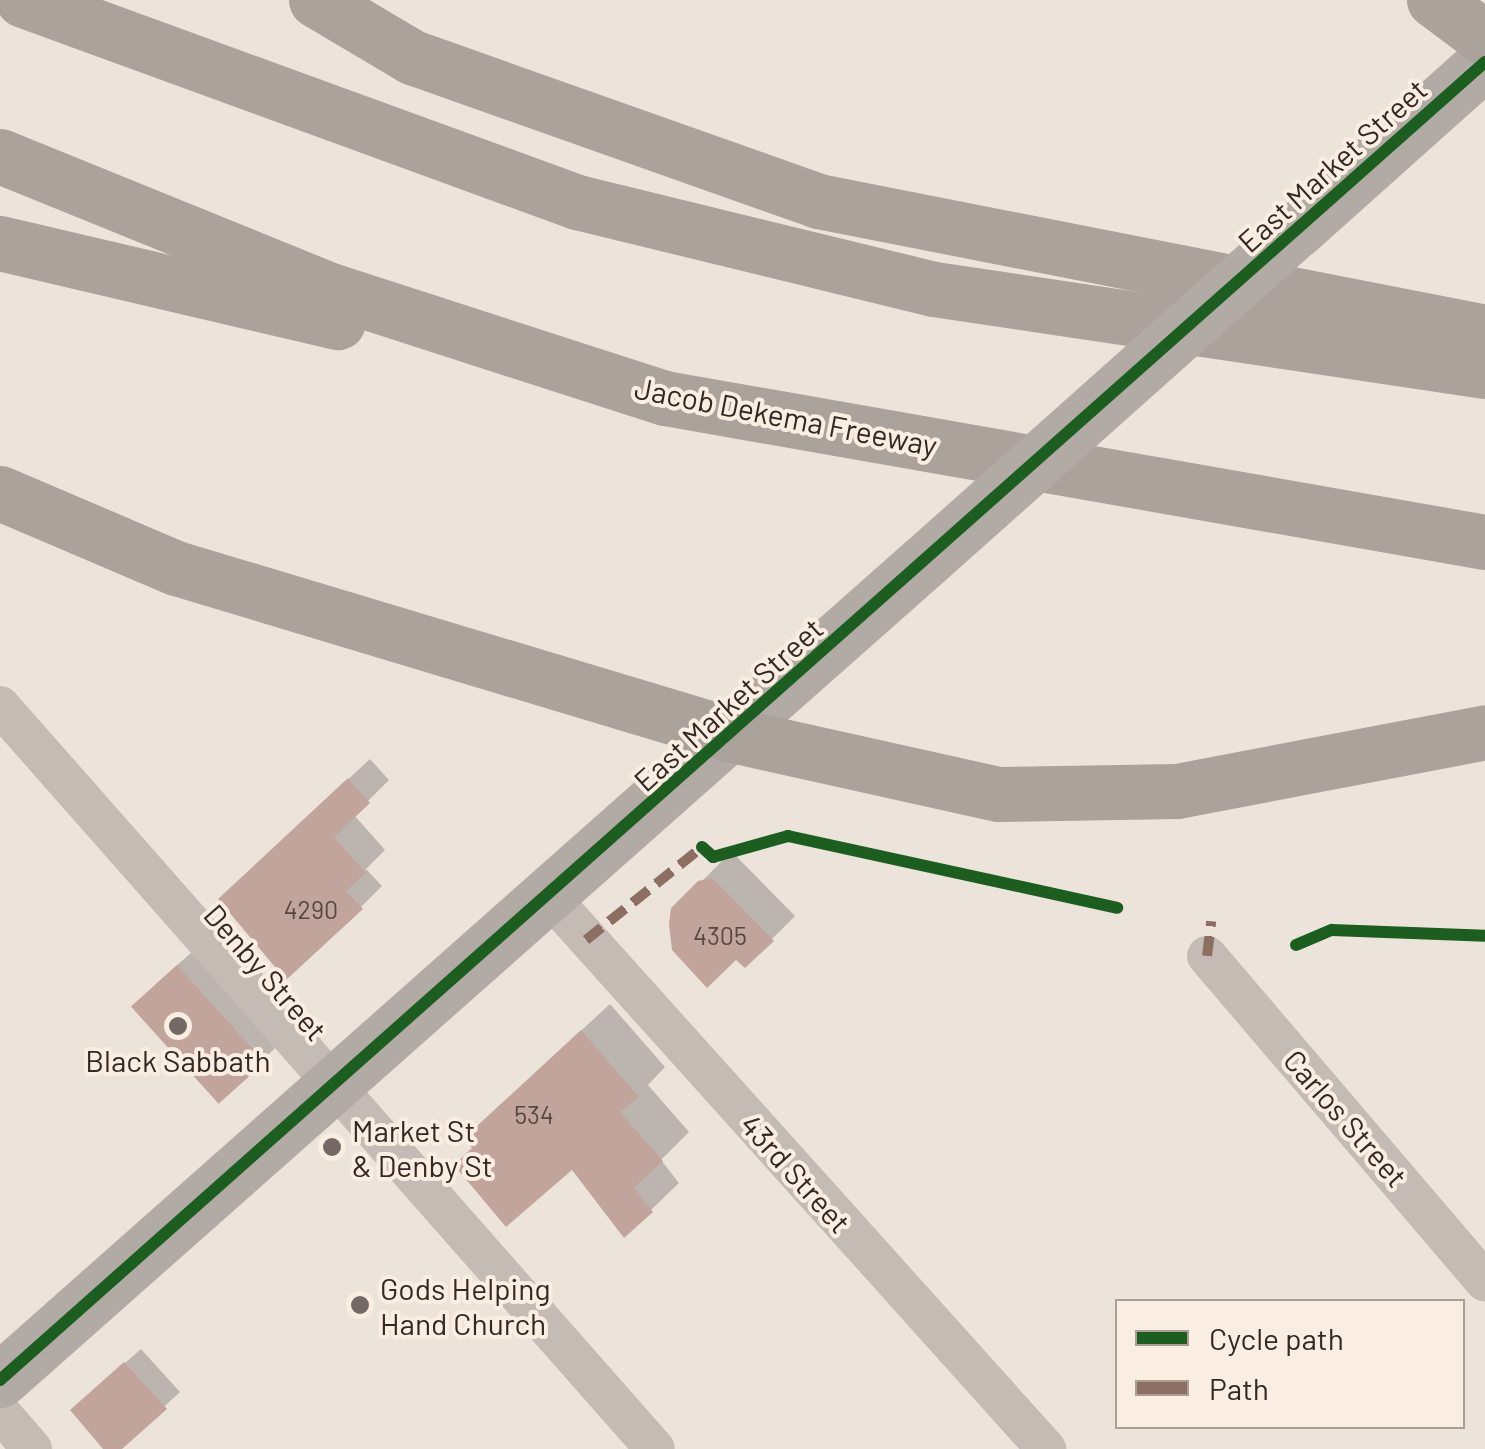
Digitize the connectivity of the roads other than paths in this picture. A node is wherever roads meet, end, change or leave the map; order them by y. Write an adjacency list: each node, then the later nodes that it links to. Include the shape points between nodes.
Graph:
1 (22, 0): 9 (highway, via 577,202 934,289)
2 (316, 0): 8 (highway, via 412,57 818,201)
3 (1434, 0): 4 (highway)
4 (1485, 38)
5 (1485, 62): 15 (main road, East Market Street, bridge)
6 (0, 156): 10 (highway, Jacob Dekema Freeway, via 330,290)
7 (0, 243): 10 (highway)
8 (1485, 332)
9 (1485, 371)
10 (665, 398): 12 (highway, Jacob Dekema Freeway)
11 (0, 493): 15 (highway, via 176,568)
12 (1485, 542)
13 (0, 706): 18 (street, Denby Street)
14 (1485, 732): 15 (highway, via 1177,791 999,794)
15 (732, 735): 16 (main road, East Market Street)
16 (548, 896): 18 (main road, East Market Street); 24 (street, 43rd Street)
17 (1207, 956): 19 (street, Carlos Street)
18 (334, 1088): 20 (main road, East Market Street); 23 (street, Denby Street)
19 (1485, 1281)
20 (0, 1380)
21 (0, 1412): 22 (street)
22 (32, 1449)
23 (655, 1449)
24 (1046, 1449)

